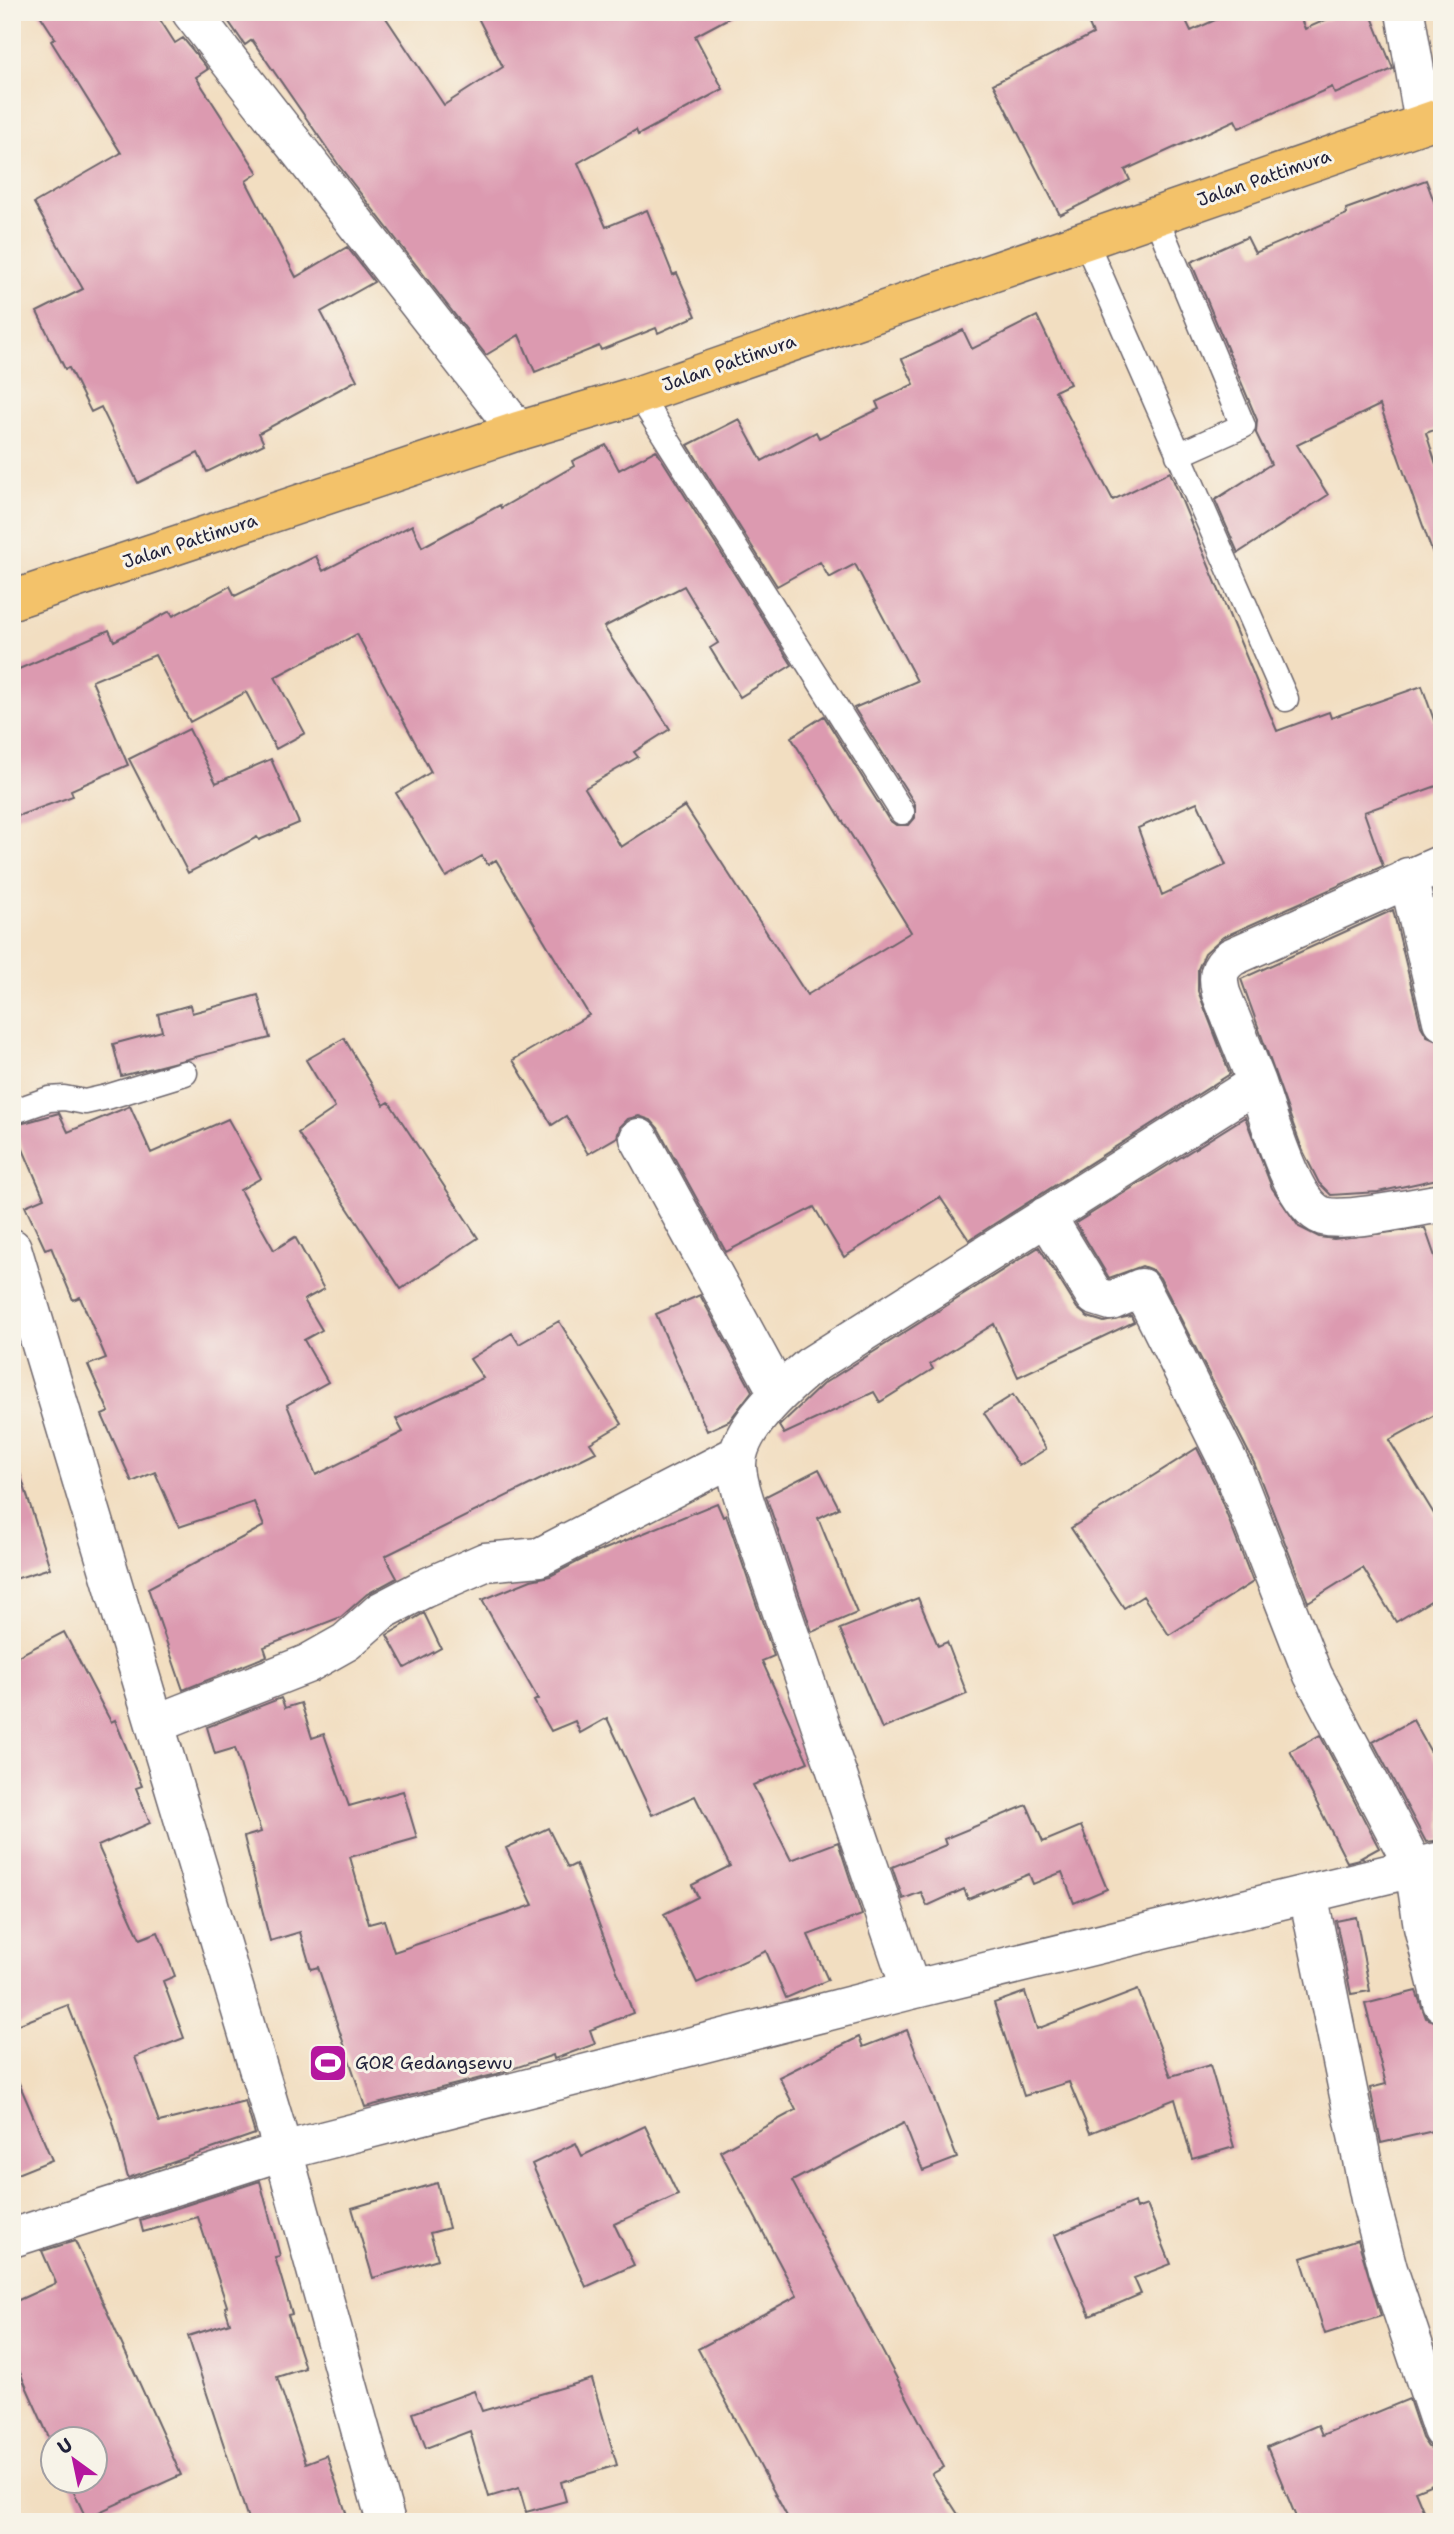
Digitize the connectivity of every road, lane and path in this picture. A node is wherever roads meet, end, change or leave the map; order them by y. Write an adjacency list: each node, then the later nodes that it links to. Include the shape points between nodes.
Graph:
1 (191, 12): 7 (street)
2 (1405, 12): 3 (street)
3 (1433, 120): 4 (highway, Jalan Pattimura)
4 (1155, 215): 5 (highway, Jalan Pattimura); 8 (lane, via 1243,426)
5 (1085, 240): 6 (highway, Jalan Pattimura); 8 (lane)
6 (639, 394): 7 (highway, Jalan Pattimura); 11 (lane)
7 (518, 432): 9 (highway, Jalan Pattimura)
8 (1178, 454): 10 (lane)
9 (12, 600)
10 (1286, 699)
11 (902, 812)
12 (1425, 871): 13 (street); 15 (street, via 1222,965 1217,978 1221,993)
13 (1442, 1021)
14 (185, 1073): 16 (lane, via 96,1100 49,1099)
15 (1257, 1083): 18 (street, via 1296,1188 1308,1207 1323,1216 1343,1217); 19 (street)
16 (12, 1112)
17 (639, 1138): 21 (street)
18 (1442, 1203)
19 (1046, 1216): 21 (street, via 810,1366); 24 (street, via 1095,1296 1111,1301 1141,1288 1234,1473 1313,1675)
20 (12, 1248): 23 (street)
21 (778, 1393): 22 (street)
22 (737, 1455): 23 (street, via 540,1557 485,1562 423,1589 381,1611 346,1642 307,1664); 26 (street, via 752,1524)
23 (155, 1724): 28 (street)
24 (1428, 1864): 25 (street); 27 (street, via 1423,1927)
25 (1308, 1894): 26 (street); 30 (street, via 1370,2199 1388,2269)
26 (911, 1990): 28 (street)
27 (1442, 2003)
28 (283, 2151): 29 (street); 31 (street)
29 (12, 2238)
30 (1442, 2430)
31 (386, 2522)

